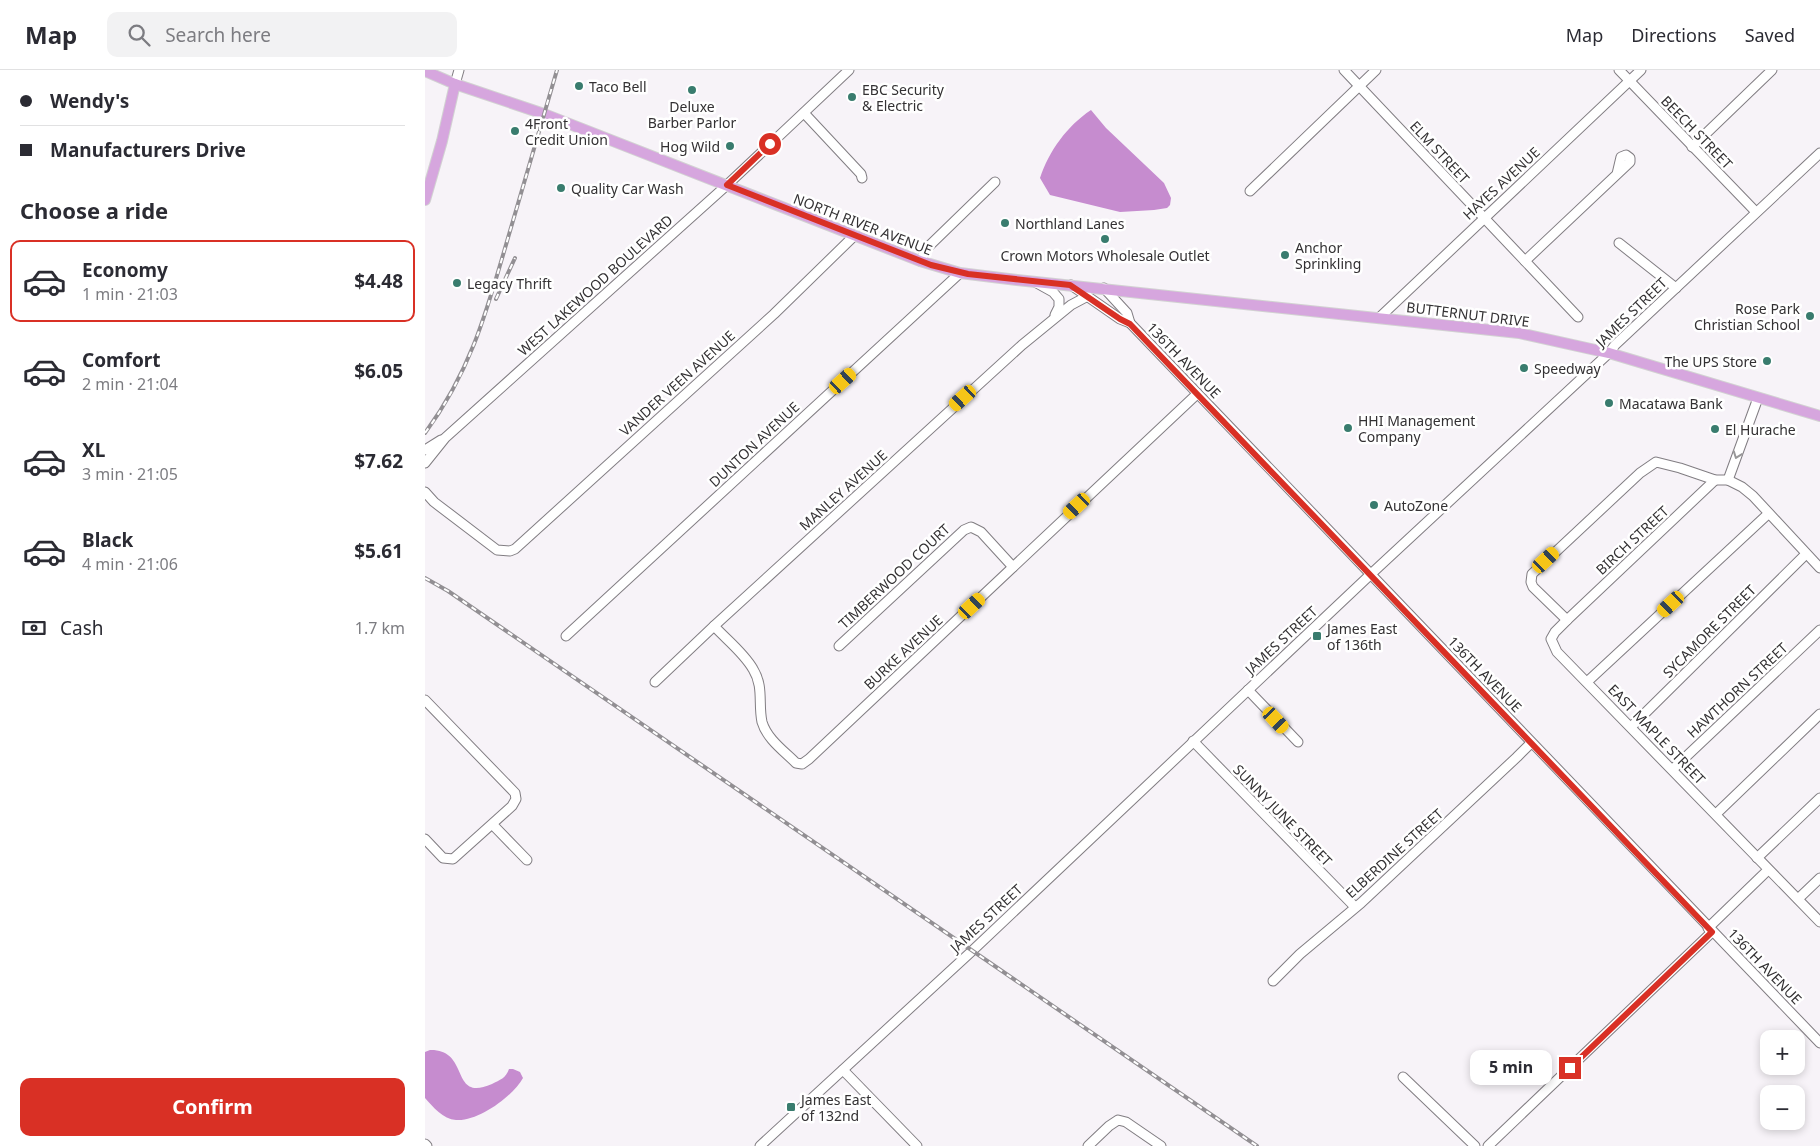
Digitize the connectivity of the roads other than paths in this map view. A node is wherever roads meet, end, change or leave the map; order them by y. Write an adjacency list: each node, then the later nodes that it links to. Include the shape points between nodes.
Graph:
1 (459, 70): 10 (street)
2 (849, 70): 12 (street, WEST LAKEWOOD BOULEVARD)
3 (1344, 70): 11 (street, ELM STREET)
4 (1376, 70): 11 (street)
5 (1619, 70): 9 (street, BEECH STREET)
6 (1641, 70): 9 (street, HAYES AVENUE)
7 (1772, 70): 13 (street)
8 (425, 71): 10 (main road, NORTH RIVER AVENUE)
9 (1629, 81): 13 (street, BEECH STREET); 22 (street, HAYES AVENUE)
10 (455, 84): 18 (main road, NORTH RIVER AVENUE, via 544,114); 20 (main road)
11 (1359, 86): 19 (street); 22 (street, ELM STREET)
12 (804, 113): 16 (street); 18 (street, WEST LAKEWOOD BOULEVARD)
13 (1692, 147): 21 (street, BEECH STREET)
14 (1820, 153): 21 (street, JAMES STREET)
15 (1617, 174): 26 (street)
16 (863, 178)
17 (995, 182): 25 (street, via 928,247)
18 (727, 185): 23 (main road, NORTH RIVER AVENUE); 41 (street, WEST LAKEWOOD BOULEVARD)
19 (1250, 191)
20 (425, 200)
21 (1756, 212): 31 (street, JAMES STREET)
22 (1484, 218): 26 (street, ELM STREET); 33 (street, HAYES AVENUE)
23 (855, 236): 25 (main road, NORTH RIVER AVENUE); 47 (street, VANDER VEEN AVENUE, via 774,314 515,549 497,550)
24 (1619, 243): 31 (street)
25 (920, 261): 27 (main road, NORTH RIVER AVENUE)
26 (1525, 261): 34 (street, ELM STREET)
27 (961, 272): 28 (main road, NORTH RIVER AVENUE); 56 (street, DUNTON AVENUE)
28 (1034, 281): 29 (main road, NORTH RIVER AVENUE); 35 (street, via 1059,299 1059,308)
29 (1070, 285): 30 (main road, NORTH RIVER AVENUE); 32 (street, 136TH AVENUE)
30 (1104, 288): 33 (main road, BUTTERNUT DRIVE); 36 (street, 136TH AVENUE, via 1127,313)
31 (1676, 288): 37 (street, JAMES STREET)
32 (1086, 296): 35 (street, MANLEY AVENUE); 36 (street, 136TH AVENUE)
33 (1380, 317): 37 (main road, BUTTERNUT DRIVE, via 1519,333)
34 (1578, 317)
35 (1052, 319): 54 (street, MANLEY AVENUE)
36 (1130, 324): 38 (street, 136TH AVENUE)
37 (1609, 354): 39 (main road, BUTTERNUT DRIVE); 52 (street, JAMES STREET)
38 (1197, 394): 50 (street, BURKE AVENUE); 52 (street, 136TH AVENUE)
39 (1758, 398): 40 (main road, BUTTERNUT DRIVE); 45 (street, one-way to 45)
40 (1820, 416)
41 (445, 438): 42 (street, WEST LAKEWOOD BOULEVARD); 43 (street, WEST LAKEWOOD BOULEVARD)
42 (425, 450)
43 (425, 463)
44 (1715, 480): 45 (street); 53 (street, BIRCH STREET); 53 (street, via 1656,462 1546,560 1532,574 1531,582)
45 (1728, 480): 48 (street, via 1753,496)
46 (425, 492): 47 (street)
47 (430, 502)
48 (1769, 514): 49 (street); 59 (street)
49 (1806, 554): 51 (street); 63 (street, SYCAMORE STREET)
50 (1013, 567): 54 (street, BURKE AVENUE, via 802,764 796,763 767,732 762,722 761,687 753,669); 57 (street, TIMBERWOOD COURT, via 981,532 971,527 964,530)
51 (1820, 568)
52 (1371, 574): 60 (street, JAMES STREET); 66 (street, 136TH AVENUE)
53 (1567, 620): 59 (street, EAST MAPLE STREET, via 1551,639)
54 (714, 626): 58 (street, MANLEY AVENUE)
55 (1820, 630): 67 (street, HAWTHORN STREET)
56 (566, 636)
57 (839, 646)
58 (655, 682)
59 (1587, 682): 63 (street, EAST MAPLE STREET)
60 (1248, 690): 64 (street, JAMES STREET); 65 (street)
61 (425, 700): 70 (street, via 515,794 517,799 513,806)
62 (1820, 714): 69 (street)
63 (1631, 727): 67 (street, EAST MAPLE STREET)
64 (1193, 741): 77 (street, SUNNY JUNE STREET); 82 (street, JAMES STREET)
65 (1298, 742)
66 (1531, 743): 77 (street, ELBERDINE STREET); 79 (street, 136TH AVENUE)
67 (1673, 769): 69 (street, EAST MAPLE STREET)
68 (1820, 798): 72 (street)
69 (1716, 814): 72 (street, EAST MAPLE STREET)
70 (493, 824): 71 (street, via 453,859 443,858); 73 (street)
71 (425, 839)
72 (1757, 858): 74 (street, EAST MAPLE STREET)
73 (527, 860)
74 (1768, 870): 76 (street, EAST MAPLE STREET); 79 (street)
75 (1820, 878): 76 (street)
76 (1797, 899): 78 (street, EAST MAPLE STREET)
77 (1355, 907): 80 (street, ELBERDINE STREET)
78 (1820, 922)
79 (1710, 930): 81 (street, 136TH AVENUE); 89 (street)
80 (1273, 981)
81 (1820, 1043)
82 (843, 1070): 84 (street, JAMES STREET); 85 (street)
83 (1403, 1077): 88 (street)
84 (760, 1146)
85 (917, 1146)
86 (1088, 1146): 87 (street, via 1118,1120 1127,1122)
87 (1161, 1146)
88 (1475, 1146)
89 (1488, 1146)

